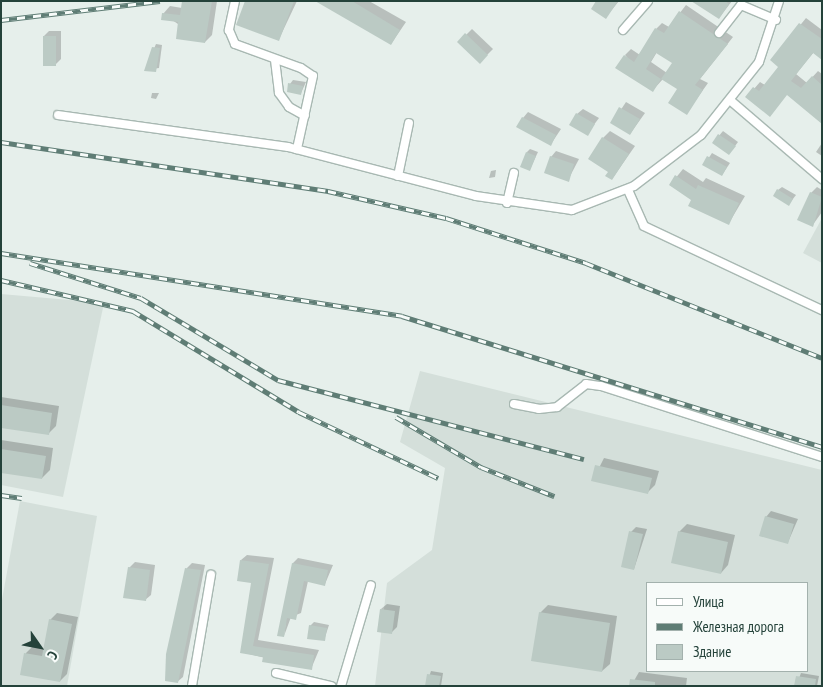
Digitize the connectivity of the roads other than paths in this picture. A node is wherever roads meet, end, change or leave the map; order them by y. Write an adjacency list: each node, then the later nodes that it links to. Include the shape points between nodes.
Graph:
1 (235, 1): 7 (street, via 230,38 242,49)
2 (648, 1): 5 (street)
3 (779, 1): 4 (street)
4 (776, 20): 6 (street, via 740,5); 8 (street, via 759,62)
5 (623, 30)
6 (719, 33)
7 (275, 60): 10 (street, via 278,93 289,107); 10 (street, via 311,73 313,83)
8 (731, 101): 15 (street); 16 (street, via 701,135 656,173)
9 (58, 115): 12 (street, via 208,133)
10 (305, 116): 12 (street)
11 (409, 123): 14 (street)
12 (297, 149): 14 (street)
13 (514, 173): 17 (street)
14 (398, 176): 17 (street)
15 (822, 179)
16 (628, 190): 17 (street, via 572,210); 18 (street, via 644,226)
17 (507, 203)
18 (822, 310)
19 (514, 404): 20 (street, via 539,409 557,407 586,384 601,386)
20 (822, 457)
21 (211, 575): 24 (street)
22 (371, 584): 26 (street)
23 (276, 672): 25 (street)
24 (192, 686)
25 (332, 686)
26 (341, 686)

